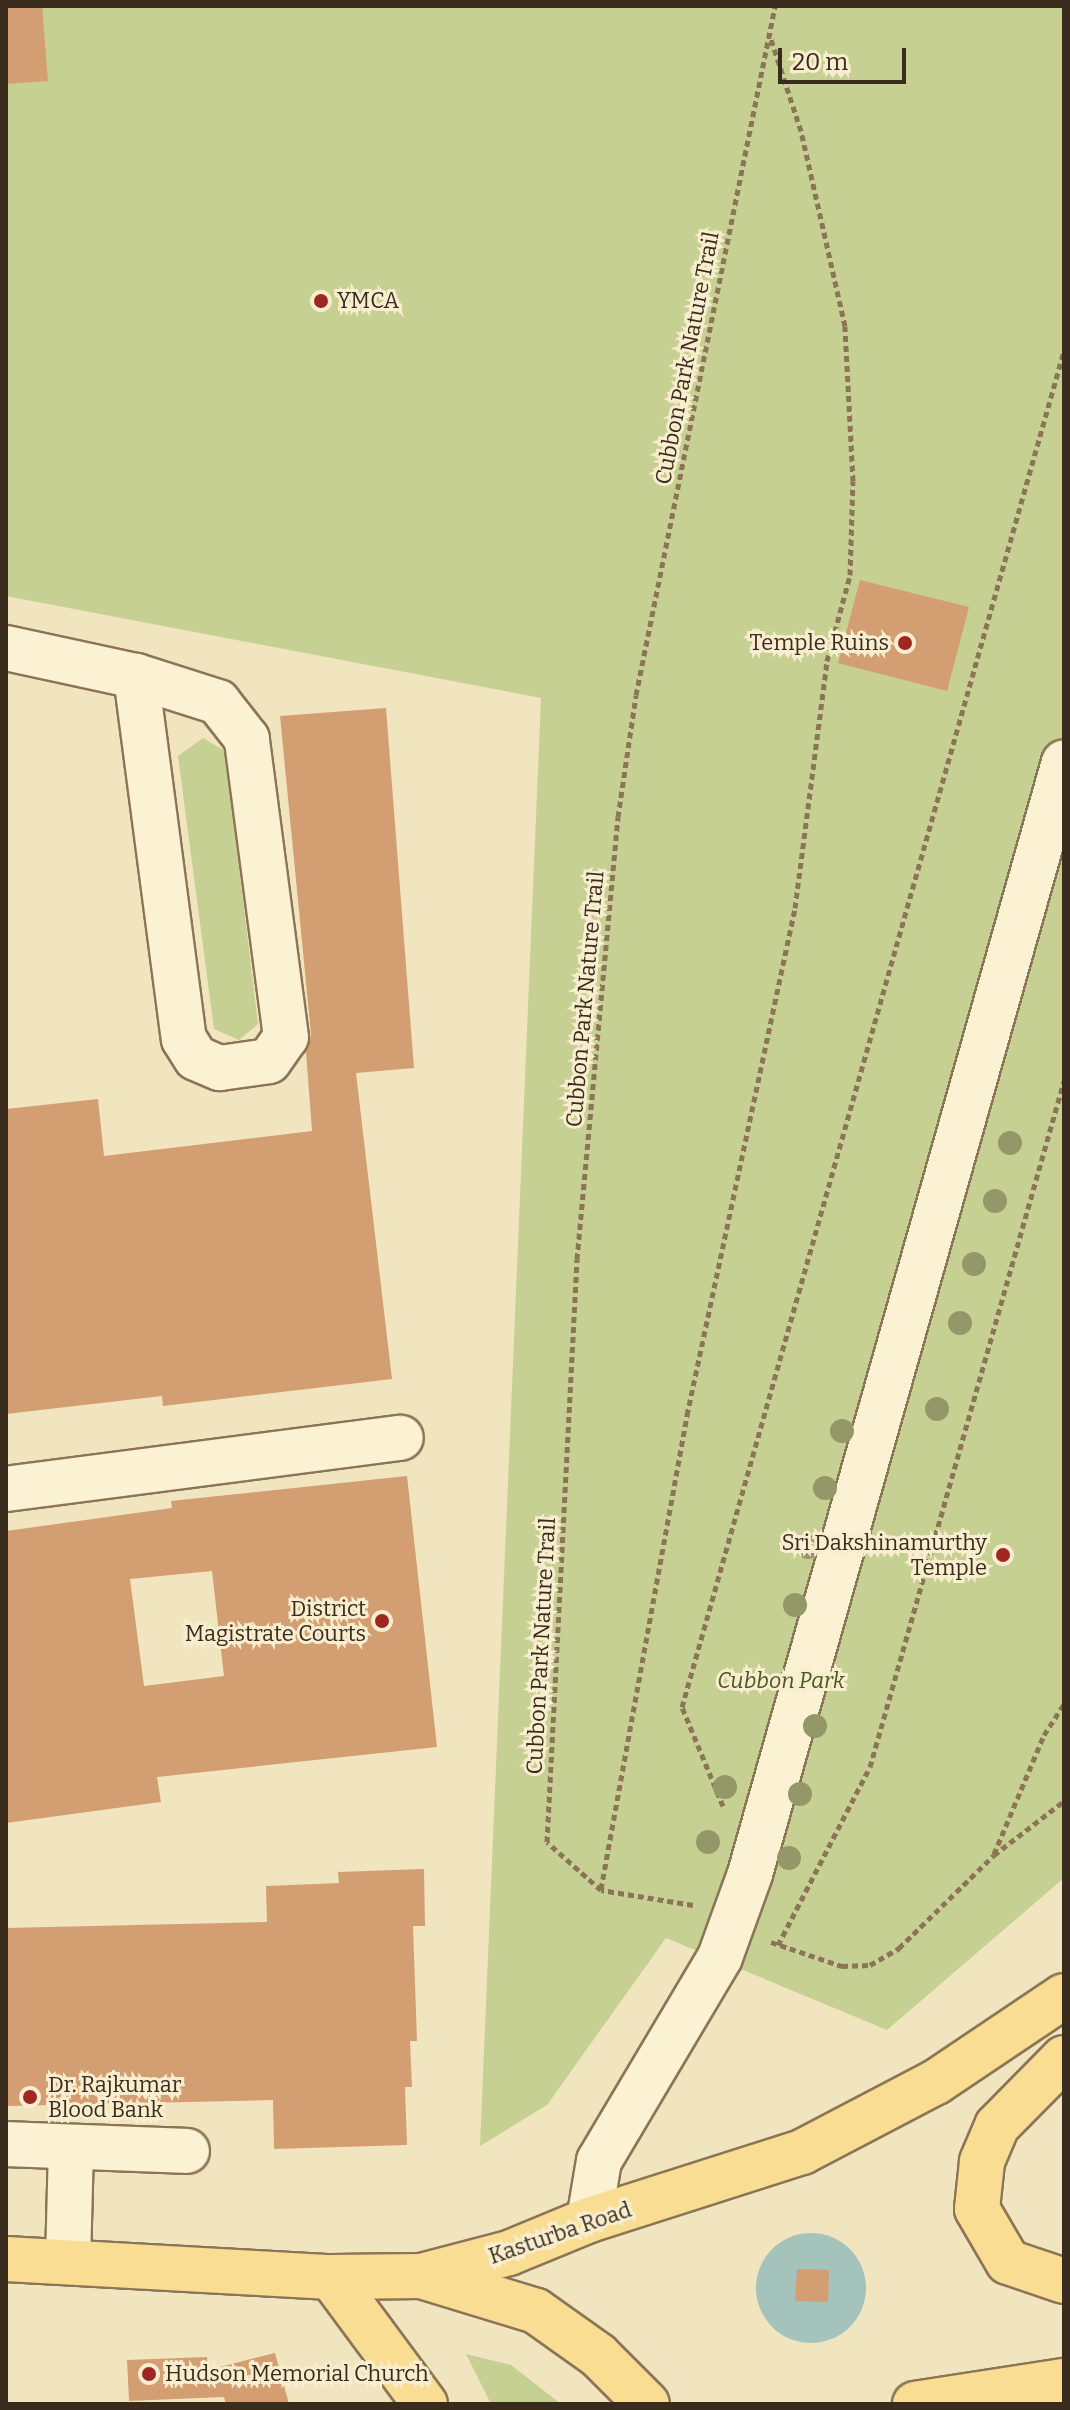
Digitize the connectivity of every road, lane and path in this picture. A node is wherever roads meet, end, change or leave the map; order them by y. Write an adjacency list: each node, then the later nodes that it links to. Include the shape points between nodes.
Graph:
1 (775, 6): 2 (path, Cubbon Park Nature Trail)
2 (768, 33): 14 (path, via 801,131 845,326 853,481 850,575 827,661 795,908 687,1415); 14 (path, Cubbon Park Nature Trail, via 634,710 618,817 580,1228 547,1842)
3 (1064, 351): 13 (path, via 682,1707)
4 (6, 648): 5 (street)
5 (136, 676): 5 (street, via 218,702 247,739 286,1037 269,1061 220,1068 196,1058 184,1039)
6 (1064, 762): 13 (street)
7 (1064, 1081): 12 (path, via 870,1767 778,1945 842,1966 870,1965 899,1948)
8 (401, 1438): 9 (street)
9 (6, 1489)
10 (1064, 1704): 12 (path, via 1044,1735)
11 (1064, 1801): 12 (path)
12 (994, 1855)
13 (750, 1874): 21 (street, via 720,1957 599,2161)
14 (601, 1890): 15 (path)
15 (694, 1905)
16 (1064, 1996): 21 (main road, Kasturba Road, via 936,2082 802,2152)
17 (1064, 2058): 26 (main road, via 997,2126 982,2162 977,2209 985,2233 1008,2262)
18 (6, 2144): 19 (street)
19 (71, 2148): 20 (street); 23 (street)
20 (187, 2151)
21 (589, 2220): 24 (main road, Kasturba Road, via 509,2253)
22 (6, 2259): 23 (main road, Kasturba Road)
23 (68, 2262): 25 (main road, Kasturba Road)
24 (421, 2276): 25 (main road, Kasturba Road); 30 (main road, via 536,2311 598,2355)
25 (331, 2277): 29 (main road)
26 (1064, 2281)
27 (1064, 2381): 31 (main road)
28 (1064, 2399): 32 (main road)
29 (425, 2404)
30 (647, 2404)
31 (915, 2404)
32 (1058, 2404)

